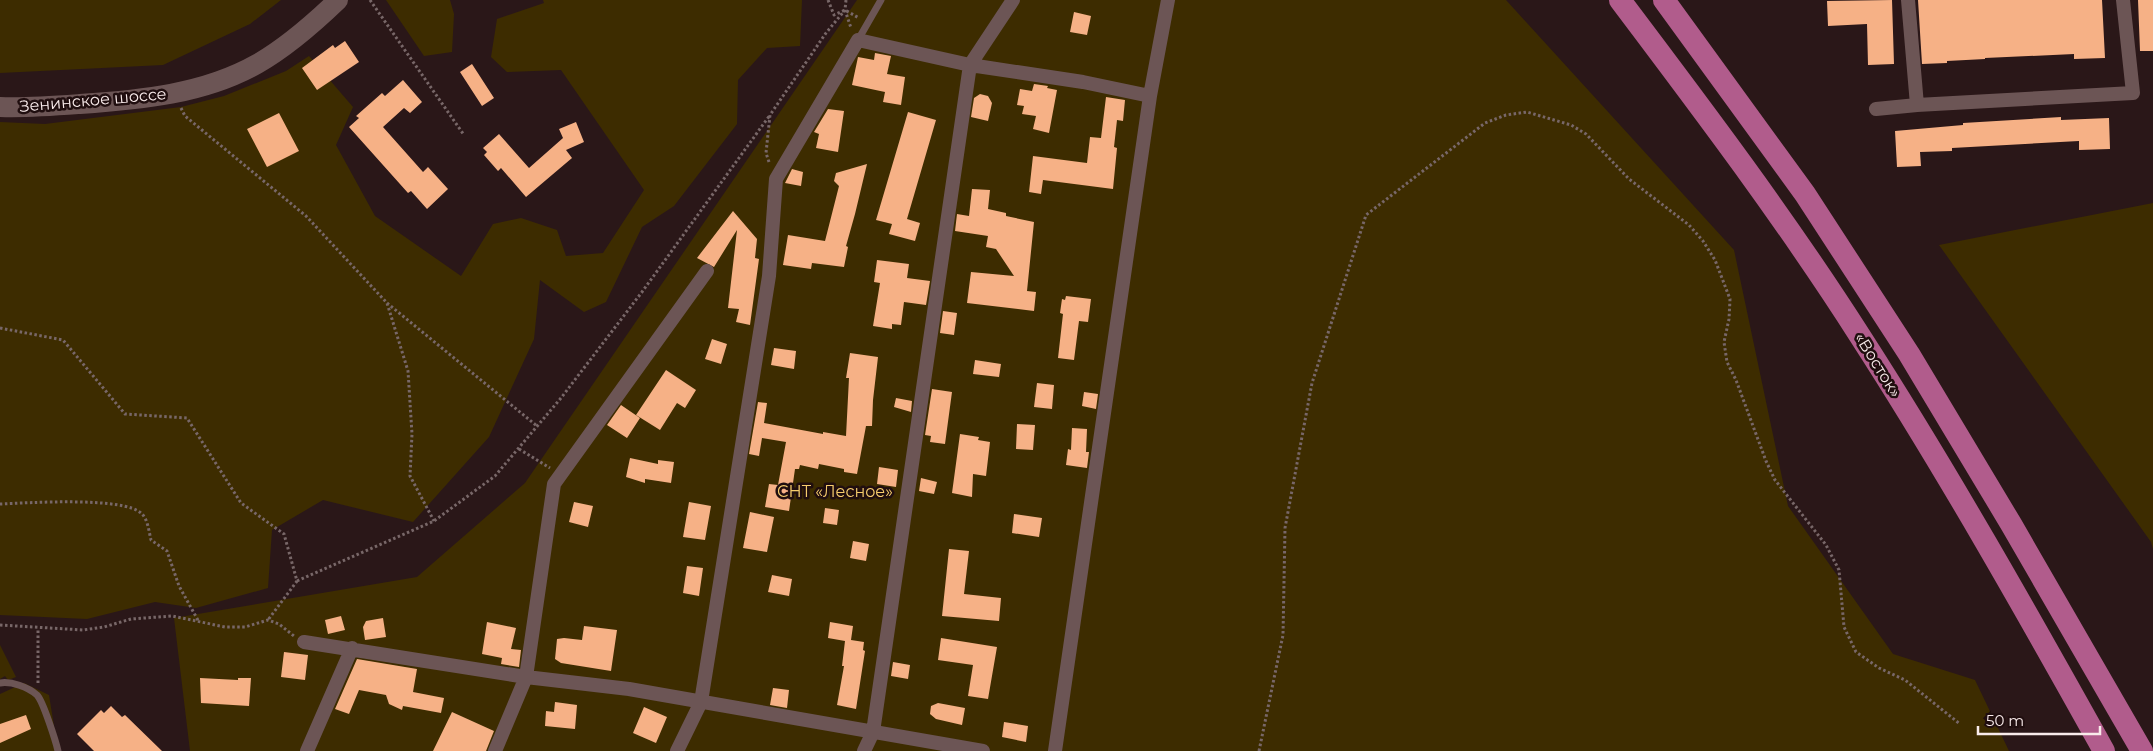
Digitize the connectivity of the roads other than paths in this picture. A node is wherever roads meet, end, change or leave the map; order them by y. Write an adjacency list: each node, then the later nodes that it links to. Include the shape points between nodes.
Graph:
1 (338, 0): 13 (main road, Зенинское шоссе, via 286,45 256,64 202,87 175,94 108,102 34,108)
2 (881, 0): 9 (lane)
3 (1013, 0): 10 (street)
4 (1168, 0): 11 (street)
5 (1620, 0): 29 (highway, «Восток», via 1776,211 1860,336 1987,542)
6 (1664, 0): 30 (highway, «Восток», via 1805,194 1909,354)
7 (1908, 0): 12 (street)
8 (2123, 0): 12 (street, via 2133,93)
9 (858, 40): 10 (street); 20 (street, via 776,179 769,276)
10 (970, 66): 11 (street, via 1083,82); 21 (street)
11 (1150, 96): 28 (street)
12 (1917, 105): 14 (street)
13 (0, 107)
14 (1876, 109)
15 (707, 271): 18 (street, via 554,484)
16 (304, 642): 17 (street)
17 (352, 648): 18 (street); 23 (street)
18 (526, 676): 20 (street); 24 (street)
19 (0, 684): 22 (lane, via 6,682 22,687 38,696)
20 (701, 702): 21 (street); 25 (street)
21 (873, 732): 26 (street); 27 (street)
22 (58, 751)
23 (307, 751)
24 (495, 751)
25 (677, 751)
26 (864, 751)
27 (983, 751)
28 (1055, 751)
29 (2104, 751)
30 (2142, 751)

